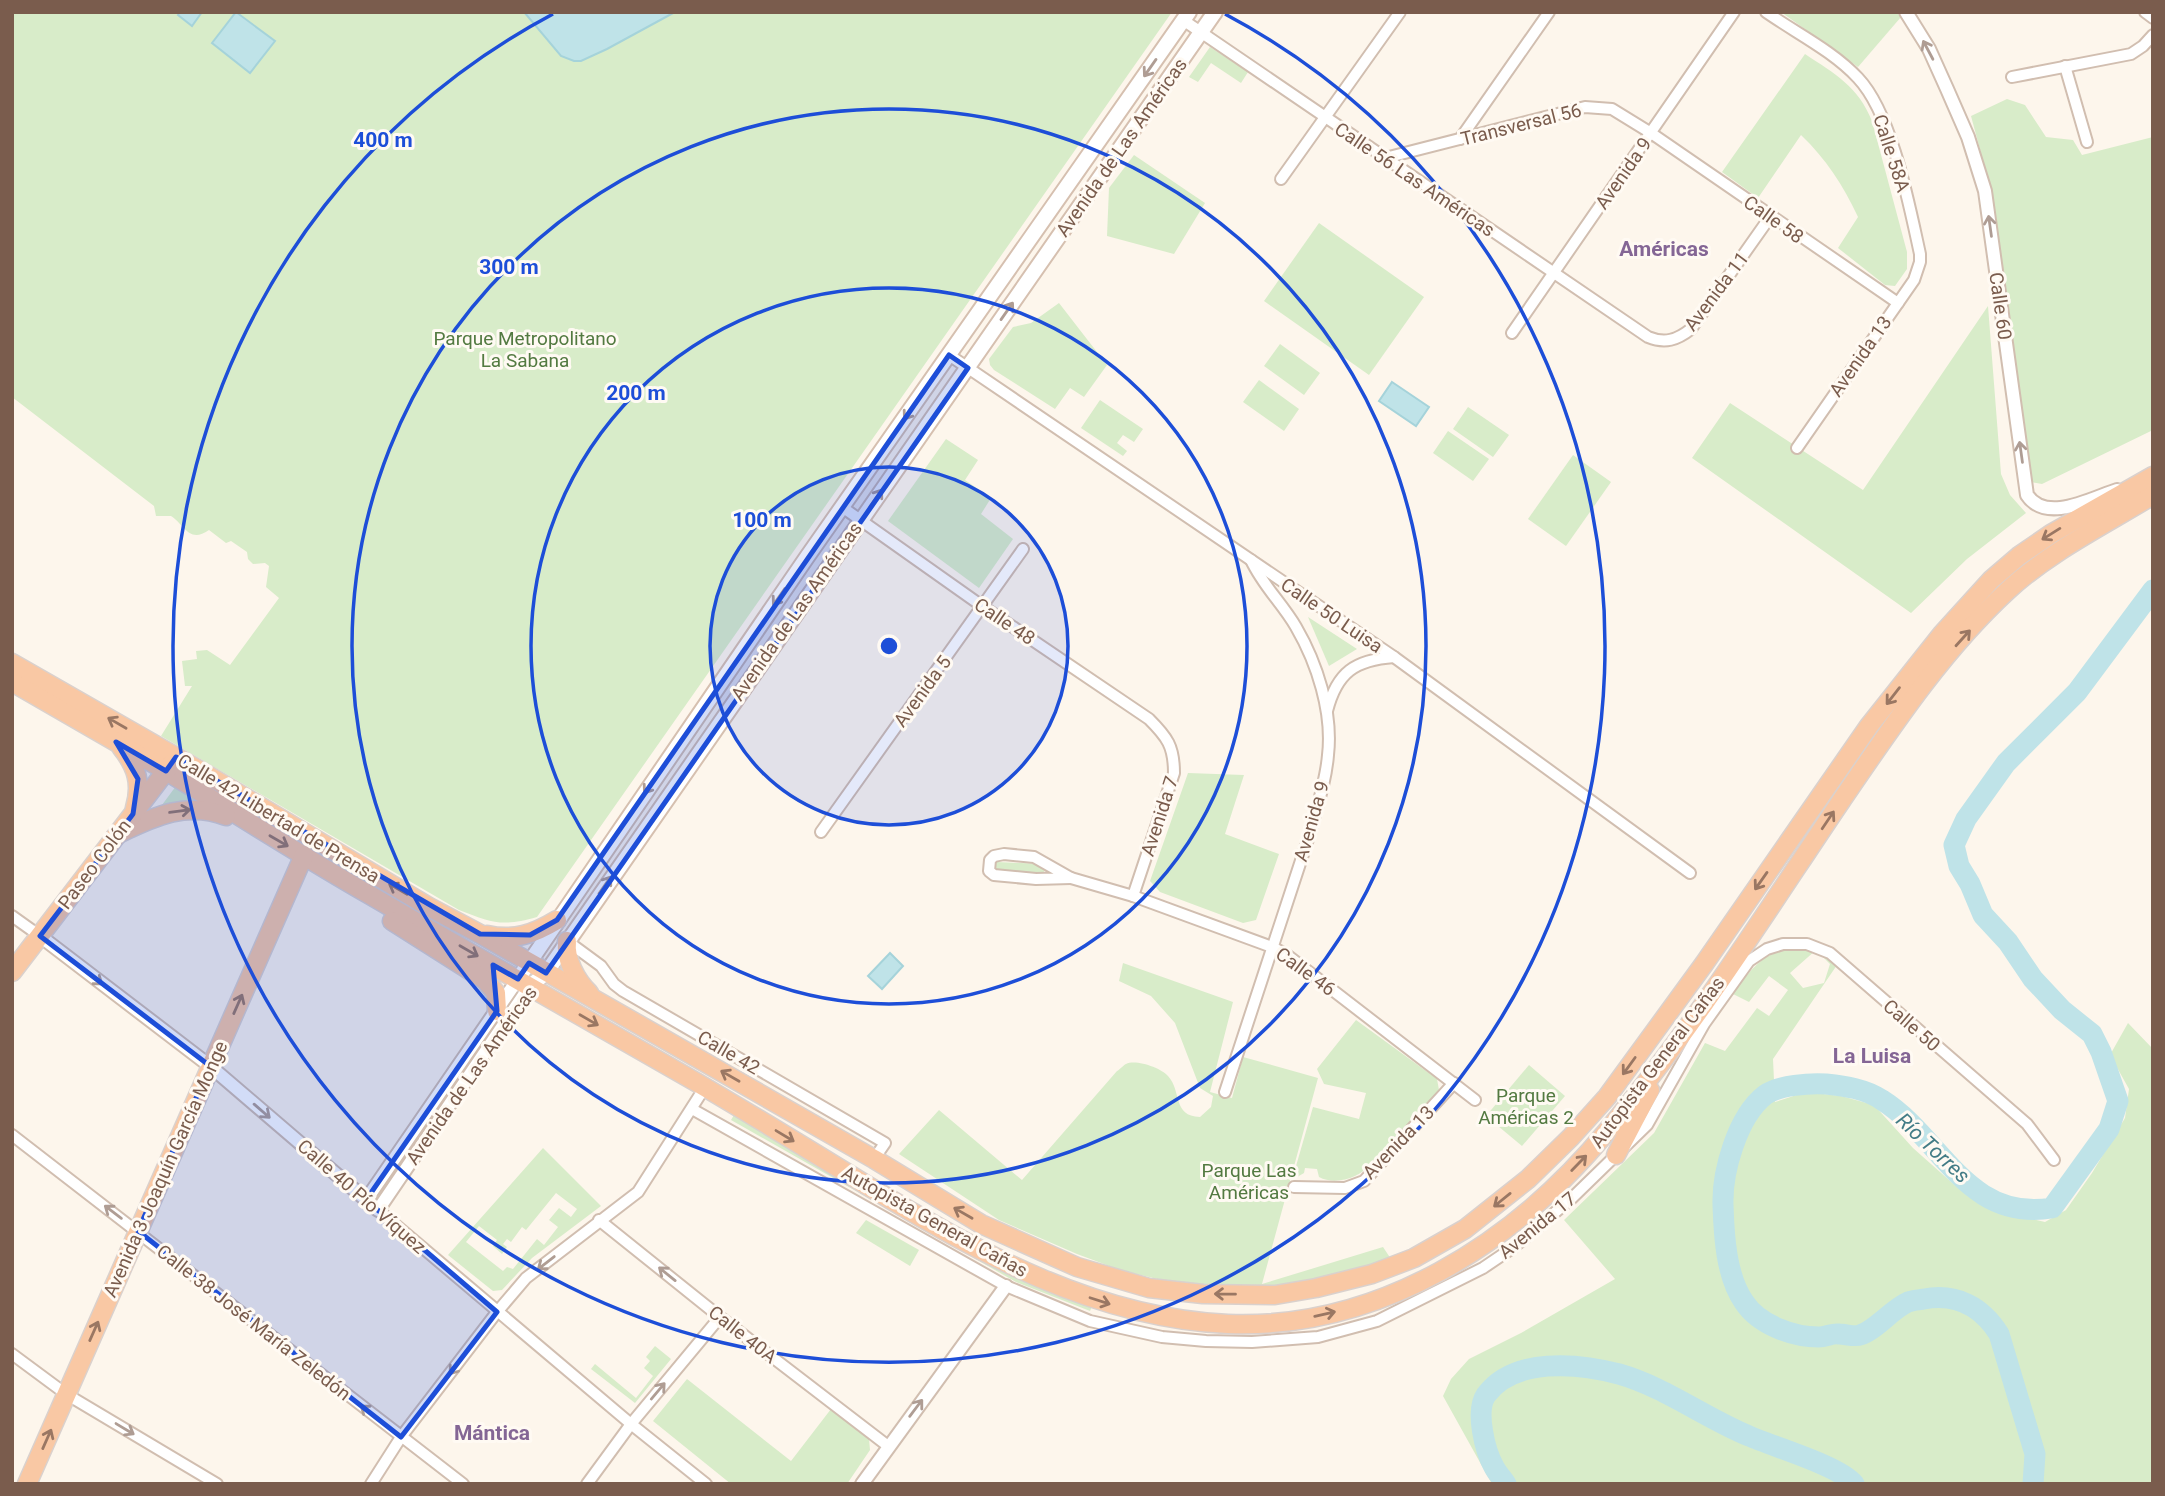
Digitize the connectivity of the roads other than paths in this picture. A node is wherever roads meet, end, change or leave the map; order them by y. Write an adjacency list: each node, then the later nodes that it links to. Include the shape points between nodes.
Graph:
1 (1215, 12): 10 (main road, Avenida de Las Américas)
2 (1400, 12): 14 (street)
3 (1549, 12): 16 (street)
4 (1734, 12): 15 (street, Avenida 9)
5 (1766, 12): 21 (street, Calle 58A, via 1839,62 1870,93 1891,141)
6 (1906, 12): 29 (street, Calle 60, one-way to 6, via 2054,509 2039,507 2027,495 1985,191 1947,89)
7 (2145, 12): 9 (street)
8 (1186, 16): 10 (street, Calle 56 Las Américas); 26 (main road, Avenida de Las Américas, one-way to 26)
9 (2153, 18)
10 (1201, 33): 14 (street, Calle 56 Las Américas); 27 (main road, Avenida de Las Américas, one-way to 10)
11 (2153, 35): 12 (street, via 2131,54)
12 (2065, 66): 13 (street); 17 (street)
13 (2012, 77)
14 (1325, 117): 18 (street, Calle 56 Las Américas); 19 (street)
15 (1651, 133): 16 (street, Transversal 56, via 1612,109 1585,107); 20 (street, Calle 58); 22 (street, Avenida 9)
16 (1460, 139): 18 (street, Transversal 56)
17 (2087, 142)
18 (1385, 158): 22 (street, Calle 56 Las Américas)
19 (1281, 179)
20 (1770, 217): 23 (street, Calle 58); 25 (street, Avenida 11, via 1691,329 1669,341)
21 (1920, 262): 23 (street, Avenida 13)
22 (1554, 273): 24 (street, Avenida 9); 25 (street, Calle 56 Las Américas)
23 (1898, 303): 28 (street, Avenida 13)
24 (1512, 333)
25 (1648, 337)
26 (949, 355): 27 (street); 30 (main road, Avenida de Las Américas, one-way to 30)
27 (968, 368): 31 (main road, Avenida de Las Américas, one-way to 27); 33 (street, Calle 50 Luisa)
28 (1797, 448)
29 (2149, 484): 64 (highway, Autopista General Cañas, one-way to 29, via 1887,734 1957,644 2005,593); 73 (highway, Autopista General Cañas, one-way to 73, via 2051,534 1991,580 1869,726 1606,1097 1528,1179 1465,1229 1414,1258 1372,1274 1275,1295 1149,1288 1096,1274 1023,1245)
30 (842, 507): 31 (street, Calle 48); 52 (main road, Avenida de Las Américas, one-way to 52)
31 (860, 520): 34 (street, Calle 48); 55 (main road, Avenida de Las Américas, one-way to 31)
32 (1023, 549): 34 (street, Avenida 5)
33 (1250, 559): 35 (street, Calle 50 Luisa); 38 (street, Avenida 9, via 1309,651)
34 (982, 606): 39 (street, Calle 48, via 1149,719); 44 (street, Avenida 5)
35 (1394, 657): 38 (street, via 1369,659 1344,674); 47 (street, Calle 50 Luisa)
36 (12, 663): 41 (highway, Calle 42 Libertad de Prensa, one-way to 36)
37 (12, 682): 40 (highway, Calle 42 Libertad de Prensa)
38 (1326, 715): 56 (street, Avenida 9, via 1329,753 1321,792)
39 (1166, 737): 50 (street, Avenida 7, via 1174,756 1174,773)
40 (116, 742): 41 (highway, Calle 42 Libertad de Prensa); 42 (highway, via 135,767 138,779)
41 (171, 764): 42 (highway, Paseo Colón); 43 (highway, Calle 42 Libertad de Prensa); 53 (highway, Calle 42 Libertad de Prensa, one-way to 41)
42 (133, 814): 45 (highway, Paseo Colón)
43 (254, 827): 45 (highway, one-way to 43, via 160,815 191,809 220,813); 46 (highway, Calle 42 Libertad de Prensa, one-way to 46)
44 (821, 832)
45 (117, 835): 54 (highway, Paseo Colón)
46 (304, 855): 49 (highway, Calle 42 Libertad de Prensa); 65 (highway, Avenida 3 Joaquín García Monge, one-way to 46)
47 (1690, 873)
48 (1072, 878): 48 (street, Calle 46, via 1001,877 989,871 990,860 1004,854 1034,857); 50 (street, Calle 46)
49 (367, 894): 61 (highway, Calle 42 Libertad de Prensa, one-way to 61); 63 (highway, via 375,910 485,980 496,993)
50 (1133, 896): 56 (street, Calle 46)
51 (12, 916): 54 (street, Calle 40 Pío Víquez)
52 (557, 920): 53 (highway, via 530,935); 58 (main road, Avenida de Las Américas)
53 (480, 934): 58 (highway, Calle 42 Libertad de Prensa)
54 (40, 936): 59 (highway, Paseo Colón); 65 (street, Calle 40 Pío Víquez, one-way to 65)
55 (567, 942): 60 (main road, Avenida de Las Américas); 62 (highway, via 575,975); 73 (street, Calle 42, via 601,966 623,991 885,1143)
56 (1272, 947): 66 (street, Calle 46); 68 (street, Avenida 9)
57 (1749, 961): 72 (street, Avenida 17, via 1704,1024 1647,1125); 74 (street, Calle 50, via 1783,944 1807,944 1830,953 2027,1124)
58 (529, 963): 60 (highway, Calle 42 Libertad de Prensa); 61 (main road, Avenida de Las Américas)
59 (12, 972)
60 (545, 973): 61 (main road, Avenida de Las Américas); 62 (highway, Autopista General Cañas)
61 (524, 983): 63 (street, Avenida de Las Américas); 67 (highway, Autopista General Cañas, one-way to 67); 77 (street, Avenida de Las Américas)
62 (594, 998): 73 (highway, Autopista General Cañas, one-way to 62)
63 (497, 1011): 76 (street, Avenida de Las Américas)
64 (1678, 1038): 67 (highway, Autopista General Cañas, one-way to 64, via 926,1220 1068,1290 1175,1319 1278,1322 1386,1297 1473,1252 1520,1219 1588,1153); 72 (highway)
65 (210, 1066): 76 (street, Calle 40 Pío Víquez, one-way to 76); 79 (highway, Avenida 3 Joaquín García Monge)
66 (1454, 1083): 69 (street, Calle 46); 75 (street, Avenida 13, via 1364,1181 1345,1188)
67 (705, 1087): 70 (street)
68 (1225, 1092)
69 (1475, 1100)
70 (692, 1109): 78 (street, via 638,1192); 80 (street)
71 (12, 1135): 79 (street, Calle 38 José María Zeledón, one-way to 71)
72 (1616, 1155): 80 (street, Avenida 17, via 1530,1235 1483,1268 1377,1321 1318,1337 1225,1342 1162,1337 1090,1321)
73 (874, 1159)
74 (2054, 1160)
75 (1294, 1188)
76 (366, 1200): 77 (street, Calle 40 Pío Víquez)
77 (378, 1210): 81 (street, Calle 40 Pío Víquez)
78 (599, 1220): 81 (street, one-way to 81, via 526,1278); 82 (street, Calle 40A, one-way to 78)
79 (138, 1231): 84 (highway, Avenida 3 Joaquín García Monge, one-way to 79); 86 (street, Calle 38 José María Zeledón, one-way to 79)
80 (1006, 1286): 87 (street, one-way to 80)
81 (497, 1312): 85 (street, Calle 40 Pío Víquez); 86 (street, one-way to 86)
82 (720, 1317): 85 (street, one-way to 82); 87 (street, Calle 40A)
83 (12, 1354): 84 (street)
84 (66, 1394): 88 (highway, Avenida 3 Joaquín García Monge, one-way to 84); 89 (street, one-way to 89)
85 (631, 1424): 92 (street); 93 (street, Calle 40 Pío Víquez)
86 (401, 1437): 90 (street); 91 (street, Calle 38 José María Zeledón)
87 (888, 1446): 94 (street)
88 (27, 1484)
89 (217, 1484)
90 (371, 1484)
91 (463, 1484)
92 (587, 1484)
93 (706, 1484)
94 (862, 1484)

